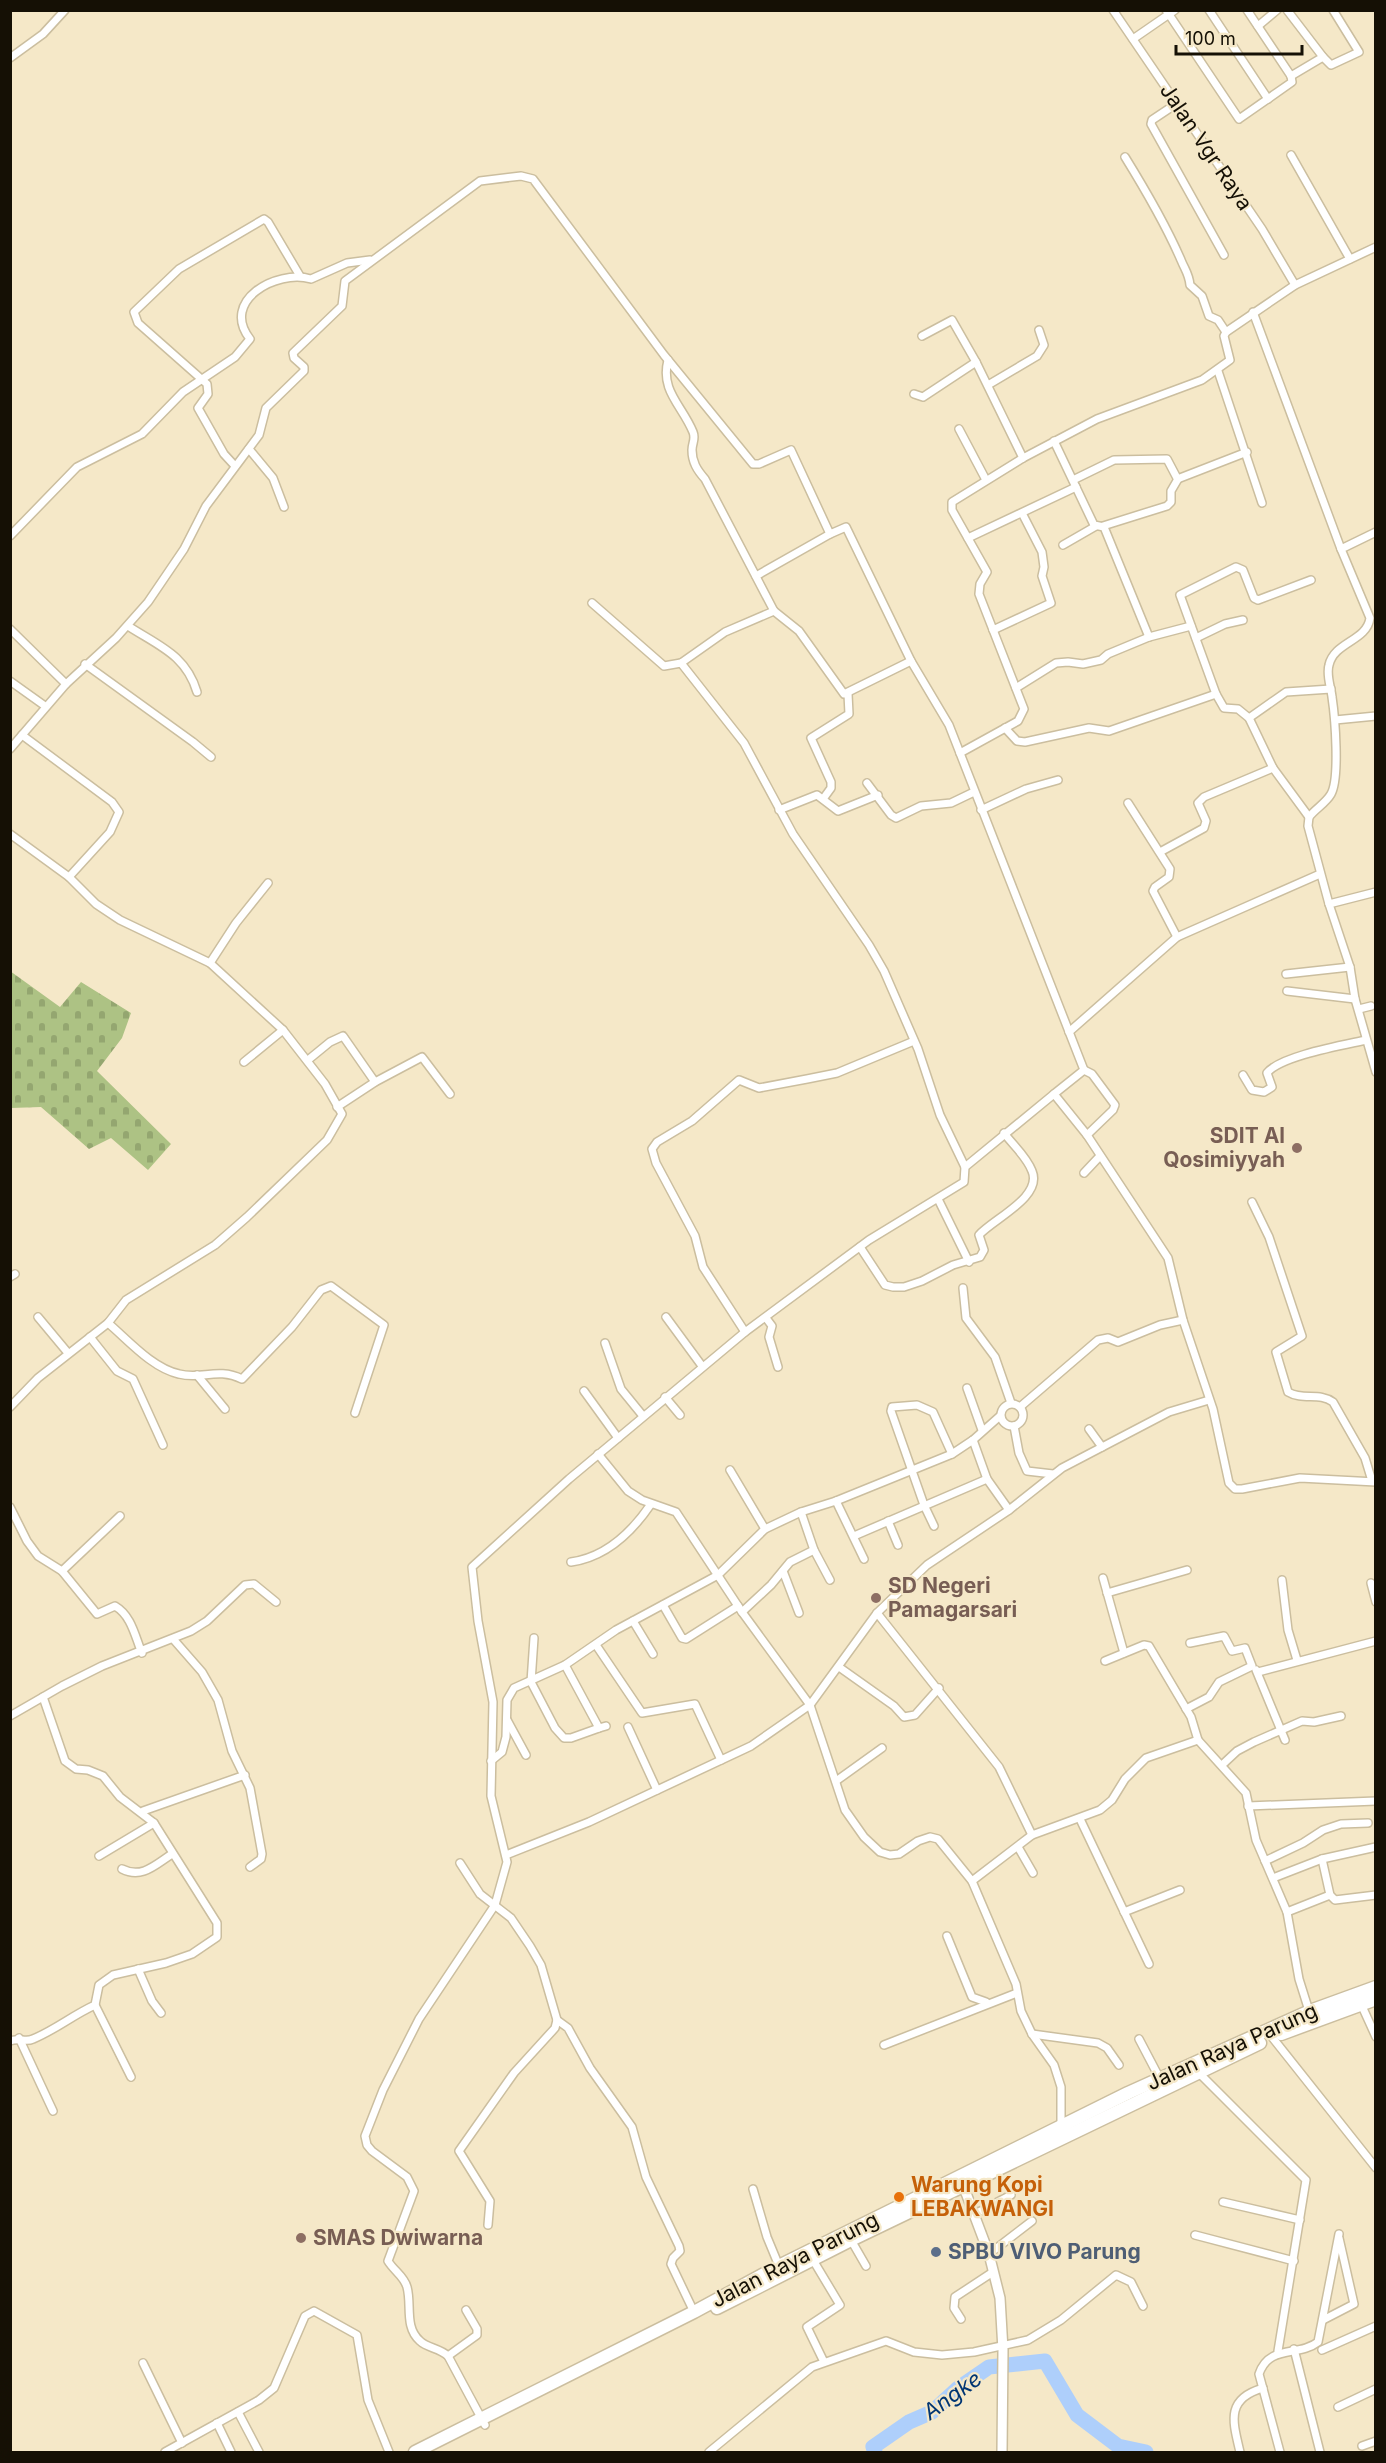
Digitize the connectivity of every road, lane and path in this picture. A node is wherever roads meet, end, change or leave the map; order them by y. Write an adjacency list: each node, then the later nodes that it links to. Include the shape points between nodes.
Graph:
1 (65, 10): 12 (street, via 43,34)
2 (1113, 10): 10 (street, Jalan Vgr Raya)
3 (1209, 10): 14 (street)
4 (1247, 10): 9 (street)
5 (1277, 10): 9 (street)
6 (1287, 10): 11 (street)
7 (1333, 10): 11 (street, via 1359,52 1331,65)
8 (1170, 12): 10 (street); 14 (street, via 1239,119)
9 (1258, 26): 13 (street)
10 (1133, 39): 15 (street, Jalan Vgr Raya)
11 (1323, 57): 13 (street)
12 (10, 58)
13 (1291, 76): 14 (street, via 1292,81)
14 (1268, 99)
15 (1176, 104): 19 (street, via 1151,124); 23 (street, Jalan Vgr Raya, via 1262,229)
16 (1291, 155): 20 (street)
17 (1125, 157): 26 (street, via 1162,216 1190,273 1190,284 1202,296 1209,316 1218,320)
18 (1376, 247): 20 (street)
19 (1224, 255)
20 (1350, 259): 23 (street)
21 (373, 260): 22 (street, via 347,262 311,279); 28 (street, via 480,181 529,177 539,184); 36 (street, via 345,281 342,306 294,351 293,357 304,371 266,408 261,431)
22 (300, 276): 31 (street, via 273,280 252,294 240,318 250,339 235,357); 31 (street, via 264,219 179,269 134,312 138,323)
23 (1295, 285): 24 (street)
24 (1253, 312): 26 (street); 52 (street)
25 (1040, 330): 32 (street, via 1044,345 1037,356)
26 (1226, 332): 30 (street, via 1230,360)
27 (922, 336): 29 (street, via 952,320)
28 (668, 360): 48 (street, via 753,464 791,450); 53 (street, via 665,381 693,430 696,468)
29 (976, 362): 32 (street); 33 (street, via 923,397)
30 (1218, 371): 35 (street, via 1102,417); 37 (street)
31 (204, 380): 39 (street, via 208,394 198,408 224,454); 49 (street, via 183,392 142,434 77,467)
32 (988, 385): 38 (street)
33 (914, 394)
34 (959, 429): 41 (street)
35 (1054, 441): 38 (street); 42 (street)
36 (249, 449): 39 (street); 44 (street, via 273,478)
37 (1247, 452): 40 (street); 43 (street)
38 (1023, 458): 41 (street)
39 (236, 466): 58 (street, via 206,506 184,549)
40 (1178, 478): 42 (street, via 1167,459 1114,460); 46 (street, via 1167,506)
41 (986, 480): 50 (street, via 952,502 951,510)
42 (1074, 483): 45 (street); 46 (street)
43 (1262, 503)
44 (284, 507)
45 (1022, 513): 50 (street); 61 (street, via 1042,552 1042,576 1051,603)
46 (1100, 526): 51 (street); 62 (street)
47 (1376, 532): 52 (street)
48 (830, 534): 53 (street); 64 (street, via 846,527)
49 (10, 536)
50 (968, 538): 61 (street, via 987,572 979,594)
51 (1063, 545)
52 (1341, 549): 70 (street, via 1370,618 1364,631 1335,651 1330,660)
53 (756, 576): 56 (street)
54 (1311, 580): 59 (street, via 1258,600 1243,570 1236,567 1180,595)
55 (592, 603): 65 (street, via 659,663)
56 (774, 611): 65 (street, via 717,636); 72 (street, via 799,631 840,691)
57 (1243, 620): 63 (street, via 1219,626)
58 (128, 626): 66 (street); 71 (street, via 184,663)
59 (1191, 626): 62 (street); 63 (street)
60 (10, 629): 68 (street)
61 (993, 630): 69 (street)
62 (1149, 637): 69 (street, via 1101,660 1056,663)
63 (1196, 639): 73 (street)
64 (911, 661): 72 (street); 81 (street, via 949,725)
65 (681, 663): 90 (street, via 744,743)
66 (85, 664): 68 (street); 82 (street)
67 (10, 681): 74 (street)
68 (66, 684): 74 (street)
69 (1016, 688): 78 (street, via 1023,714)
70 (1331, 689): 76 (street, via 1286,692); 77 (street)
71 (197, 692)
72 (848, 694): 88 (street, via 849,714 810,738 831,782)
73 (1216, 694): 76 (street, via 1224,708 1238,710); 78 (street, via 1109,731 1089,728 1025,742 1017,741)
74 (45, 706): 79 (street)
75 (1376, 716): 77 (street)
76 (1249, 718): 83 (street)
77 (1335, 720): 92 (street, via 1335,785)
78 (1005, 728): 81 (street)
79 (22, 735): 80 (street); 96 (street, via 112,802 119,812 110,832)
80 (11, 747)
81 (960, 753): 86 (street)
82 (211, 757)
83 (1273, 768): 92 (street); 94 (street, via 1204,797 1198,804 1206,821 1204,828)
84 (1058, 780): 91 (street, via 1026,789)
85 (867, 783): 87 (street)
86 (974, 792): 87 (street, via 951,803 921,806 896,818); 91 (street)
87 (878, 795): 88 (street, via 842,811 834,810)
88 (823, 799): 90 (street, via 814,795)
89 (1128, 803): 94 (street)
90 (779, 810): 110 (street, via 820,878 869,945)
91 (981, 810): 109 (street)
92 (1309, 818): 95 (street)
93 (10, 834): 96 (street)
94 (1160, 852): 100 (street, via 1171,873 1153,891)
95 (1320, 874): 99 (street); 100 (street)
96 (69, 877): 101 (street, via 96,904 120,920)
97 (268, 883): 101 (street)
98 (1376, 892): 99 (street)
99 (1329, 904): 102 (street)
100 (1178, 937): 109 (street)
101 (210, 963): 108 (street)
102 (1350, 967): 103 (street); 105 (street)
103 (1286, 974)
104 (1287, 991): 105 (street)
105 (1355, 999): 107 (street)
106 (1371, 1006): 107 (street)
107 (1359, 1009): 111 (street)
108 (283, 1030): 112 (street); 113 (street)
109 (1069, 1032): 114 (street)
110 (914, 1041): 124 (street, via 940,1115); 136 (street, via 837,1072 798,1082 759,1088 739,1080 692,1121 651,1149 695,1236 703,1267)
111 (1370, 1043): 115 (street); 116 (street, via 1324,1049 1277,1064 1267,1073 1272,1087 1264,1092 1252,1090)
112 (308, 1060): 117 (street, via 343,1036); 120 (street)
113 (244, 1062)
114 (1084, 1070): 119 (street); 122 (street, via 1092,1074 1115,1105)
115 (1376, 1072)
116 (1243, 1076)
117 (375, 1082): 118 (street, via 422,1057); 120 (street)
118 (450, 1094)
119 (1054, 1094): 121 (street); 122 (street)
120 (337, 1107): 135 (street, via 341,1120 327,1140 276,1191 215,1245 126,1300)
121 (1004, 1133): 124 (street); 129 (street, via 1032,1171 1030,1191 981,1232 984,1253)
122 (1087, 1135): 123 (street)
123 (1100, 1156): 125 (street); 134 (street, via 1168,1258)
124 (965, 1167): 126 (street, via 964,1182)
125 (1084, 1173)
126 (938, 1199): 128 (street); 129 (street)
127 (1252, 1202): 168 (street, via 1269,1237 1302,1336 1276,1352 1288,1392 1326,1397 1333,1402)
128 (860, 1247): 129 (street, via 885,1285 893,1287 904,1287); 133 (street)
129 (969, 1262)
130 (963, 1288): 147 (street, via 966,1318 995,1357)
131 (38, 1317): 139 (street)
132 (666, 1317): 140 (street)
133 (766, 1318): 136 (street); 141 (street, via 772,1326 769,1337)
134 (1183, 1320): 146 (street); 149 (street, via 1118,1342 1098,1340)
135 (108, 1323): 137 (street); 142 (street, via 155,1363 179,1374)
136 (745, 1332): 140 (street)
137 (90, 1337): 139 (street); 160 (street, via 117,1371 133,1379)
138 (604, 1343): 153 (street, via 621,1389)
139 (68, 1353): 148 (street)
140 (702, 1366): 145 (street)
141 (778, 1367)
142 (197, 1375): 150 (street); 151 (street, via 227,1373 242,1379 321,1290 332,1286 384,1325)
143 (967, 1388): 157 (street)
144 (584, 1391): 158 (street)
145 (665, 1397): 152 (street); 153 (street)
146 (1209, 1400): 161 (street, via 1169,1412); 168 (street, via 1229,1483 1235,1489 1300,1478)
147 (1011, 1403): 149 (street); 154 (street, via 1001,1410)
148 (10, 1407)
149 (1020, 1407): 155 (street, via 1023,1419)
150 (225, 1409)
151 (355, 1413)
152 (680, 1415)
153 (643, 1416): 158 (street)
154 (1000, 1416): 155 (street, via 1007,1425); 157 (street)
155 (1014, 1426): 166 (street, via 1027,1471)
156 (1089, 1429): 161 (street)
157 (982, 1430): 159 (street)
158 (618, 1438): 162 (street)
159 (973, 1440): 163 (street); 167 (street)
160 (163, 1445)
161 (1101, 1447): 166 (street)
162 (598, 1454): 170 (street, via 628,1491); 229 (street, via 472,1567 493,1702)
163 (952, 1454): 165 (street); 165 (street, via 933,1412 917,1405 896,1405 891,1410)
164 (730, 1470): 178 (street)
165 (913, 1470): 169 (street); 171 (street)
166 (1053, 1474): 173 (street)
167 (987, 1479): 171 (street); 173 (street)
168 (1374, 1481)
169 (836, 1501): 174 (street); 179 (street)
170 (651, 1504): 183 (street, via 625,1536 586,1560); 187 (street, via 676,1512)
171 (924, 1505): 176 (street); 177 (street)
172 (10, 1507): 185 (street, via 38,1556)
173 (1009, 1510): 198 (street, via 927,1565)
174 (801, 1512): 178 (street); 181 (street)
175 (120, 1516): 185 (street)
176 (888, 1521): 179 (street); 180 (street)
177 (934, 1526)
178 (765, 1529): 187 (street)
179 (854, 1536): 182 (street)
180 (898, 1545)
181 (814, 1550): 186 (street, via 790,1562); 189 (street)
182 (864, 1560)
183 (571, 1562)
184 (1187, 1570): 192 (street)
185 (62, 1571): 205 (street, via 97,1614 118,1607 129,1621)
186 (783, 1571): 196 (street); 197 (street)
187 (718, 1575): 195 (street); 196 (street)
188 (1103, 1578): 192 (street)
189 (830, 1580)
190 (1282, 1580): 208 (street, via 1288,1630)
191 (1371, 1583): 194 (street)
192 (1107, 1593): 206 (street)
193 (276, 1602): 201 (street, via 254,1584 245,1585 207,1621)
194 (1376, 1602)
195 (663, 1605): 196 (street, via 686,1639); 199 (street)
196 (740, 1609): 217 (street)
197 (799, 1613)
198 (877, 1613): 212 (street); 215 (street)
199 (633, 1621): 204 (street); 207 (street)
200 (534, 1638): 214 (street)
201 (174, 1640): 205 (street); 231 (street, via 212,1688 232,1751)
202 (1376, 1641): 208 (street)
203 (1190, 1643): 211 (street, via 1224,1636 1232,1651 1248,1650)
204 (597, 1645): 210 (street); 228 (street, via 642,1713 695,1704)
205 (142, 1653): 216 (street, via 102,1666)
206 (1124, 1653): 209 (street); 218 (street, via 1149,1646)
207 (653, 1654)
208 (1297, 1660): 213 (street)
209 (1105, 1661)
210 (565, 1665): 214 (street); 214 (street, via 603,1727 564,1738)
211 (1252, 1666): 213 (street); 218 (street, via 1219,1682 1209,1697)
212 (839, 1667): 215 (street, via 904,1717 915,1715); 217 (street)
213 (1258, 1672): 223 (street)
214 (531, 1682): 221 (street, via 521,1684 510,1694)
215 (939, 1688): 240 (street, via 999,1767)
216 (43, 1697): 219 (street); 236 (street, via 65,1761 76,1769 104,1776 120,1797)
217 (810, 1705): 228 (street, via 751,1746); 232 (street)
218 (1186, 1709): 224 (street)
219 (10, 1716)
220 (1341, 1716): 223 (street, via 1302,1721)
221 (506, 1718): 227 (street); 229 (street, via 502,1752)
222 (628, 1727): 233 (street)
223 (1281, 1730): 225 (street); 230 (street, via 1237,1751)
224 (1198, 1740): 230 (street); 237 (street, via 1146,1758 1125,1779 1112,1800)
225 (1285, 1740)
226 (882, 1748): 232 (street)
227 (525, 1755)
228 (721, 1760): 233 (street)
229 (491, 1761): 244 (street, via 491,1796)
230 (1222, 1765): 235 (street, via 1243,1788)
231 (245, 1775): 236 (street); 249 (street, via 262,1854)
232 (836, 1781): 253 (street, via 845,1810 880,1852 899,1854 918,1841 938,1839)
233 (657, 1790): 244 (street)
234 (1376, 1801): 235 (street)
235 (1248, 1806): 247 (street)
236 (142, 1811): 238 (street)
237 (1080, 1819): 240 (street); 258 (street)
238 (154, 1823): 243 (street); 245 (street)
239 (1368, 1824): 247 (street, via 1341,1824)
240 (1032, 1835): 241 (street)
241 (1018, 1847): 251 (street); 253 (street)
242 (1376, 1847): 246 (street)
243 (172, 1854): 250 (street, via 142,1873 131,1874); 262 (street, via 217,1923 217,1937 192,1954)
244 (506, 1855): 257 (street, via 505,1874)
245 (99, 1856)
246 (1322, 1859): 252 (street); 255 (street)
247 (1265, 1861): 252 (street)
248 (460, 1863): 257 (street, via 480,1894)
249 (250, 1867)
250 (122, 1869)
251 (1034, 1873)
252 (1273, 1878): 259 (street)
253 (972, 1881): 264 (street)
254 (1180, 1890): 258 (street)
255 (1330, 1895): 256 (street, via 1340,1902); 259 (street)
256 (1376, 1895)
257 (495, 1905): 271 (street, via 511,1918 541,1965); 313 (street, via 420,2019 383,2090 365,2136 372,2151 412,2183 414,2191 388,2261 406,2284 414,2334 421,2343 441,2349)
258 (1124, 1912): 261 (street)
259 (1287, 1912): 270 (street, via 1299,1979)
260 (947, 1936): 267 (street, via 972,1996)
261 (1149, 1964)
262 (138, 1969): 268 (street, via 113,1975 99,1984); 269 (street)
263 (1375, 1988): 265 (highway, Jalan Raya Parung)
264 (1017, 1993): 267 (street); 272 (street)
265 (1359, 1999): 266 (highway, Jalan Raya Parung); 270 (highway, Jalan Raya Parung); 274 (street)
266 (1376, 1999)
267 (989, 2002): 278 (street)
268 (95, 2005): 275 (street, via 32,2040); 281 (street)
269 (161, 2013)
270 (1311, 2016): 273 (highway, Jalan Raya Parung)
271 (557, 2020): 294 (street, via 555,2028 514,2073 459,2151 490,2201); 305 (street, via 568,2028 590,2068 632,2127 646,2177 680,2251 671,2264)
272 (1032, 2034): 279 (street, via 1098,2043 1107,2048); 285 (street, via 1059,2077)
273 (1270, 2034): 280 (highway, Jalan Raya Parung); 282 (highway, Jalan Raya Parung); 286 (street)
274 (1376, 2037)
275 (19, 2038): 277 (street); 284 (street)
276 (1139, 2039): 282 (street)
277 (10, 2041)
278 (884, 2046)
279 (1119, 2065)
280 (1198, 2072): 283 (highway, Jalan Raya Parung); 292 (street, via 1306,2180)
281 (131, 2077)
282 (1160, 2079): 283 (highway, Jalan Raya Parung)
283 (1130, 2098): 285 (highway, Jalan Raya Parung); 287 (highway, Jalan Raya Parung)
284 (53, 2111)
285 (1061, 2127): 300 (highway, Jalan Raya Parung)
286 (1376, 2168)
287 (963, 2185): 291 (main road); 296 (highway, Jalan Raya Parung)
288 (753, 2189): 300 (street)
289 (1011, 2195): 291 (street)
290 (1223, 2202): 292 (street)
291 (973, 2215): 297 (main road)
292 (1300, 2220): 299 (street)
293 (1032, 2222): 297 (street)
294 (488, 2225)
295 (1195, 2235): 299 (street)
296 (851, 2240): 298 (highway, Jalan Raya Parung); 301 (street)
297 (989, 2254): 302 (main road)
298 (813, 2260): 314 (street, via 840,2305 807,2327); 320 (highway, Jalan Raya Parung)
299 (1294, 2261): 312 (street)
300 (779, 2266): 305 (highway, Jalan Raya Parung)
301 (866, 2266)
302 (993, 2272): 306 (street, via 955,2297 954,2308); 309 (main road, via 1000,2298)
303 (1143, 2306): 309 (street, via 1131,2282 1116,2275 1047,2330)
304 (466, 2310): 313 (street, via 477,2335)
305 (694, 2312): 320 (highway, Jalan Raya Parung)
306 (961, 2319)
307 (1323, 2320): 307 (street, via 1354,2304 1339,2235); 310 (street, via 1318,2342)
308 (1376, 2326): 311 (street)
309 (1003, 2348): 314 (street, via 942,2355 914,2352 886,2341); 332 (main road)
310 (1294, 2349): 312 (street); 335 (street)
311 (1322, 2350)
312 (1278, 2351): 316 (street, via 1261,2367)
313 (448, 2356): 320 (street)
314 (824, 2361): 331 (street)
315 (143, 2363): 323 (street)
316 (1263, 2388): 333 (street, via 1247,2393 1233,2413); 334 (street)
317 (1376, 2389): 318 (street)
318 (1338, 2407)
319 (238, 2412): 321 (street); 327 (street); 328 (street, via 274,2388 305,2316 314,2312 357,2335 368,2400)
320 (484, 2422): 329 (highway, Jalan Raya Parung); 330 (highway, Jalan Raya Parung)
321 (218, 2423): 323 (street); 326 (street)
322 (1376, 2441): 324 (street)
323 (182, 2443): 325 (street)
324 (1362, 2446)
325 (165, 2452)
326 (231, 2452)
327 (259, 2452)
328 (389, 2452)
329 (415, 2452)
330 (429, 2452)
331 (709, 2452)
332 (1002, 2452)
333 (1240, 2452)
334 (1280, 2452)
335 (1320, 2452)

